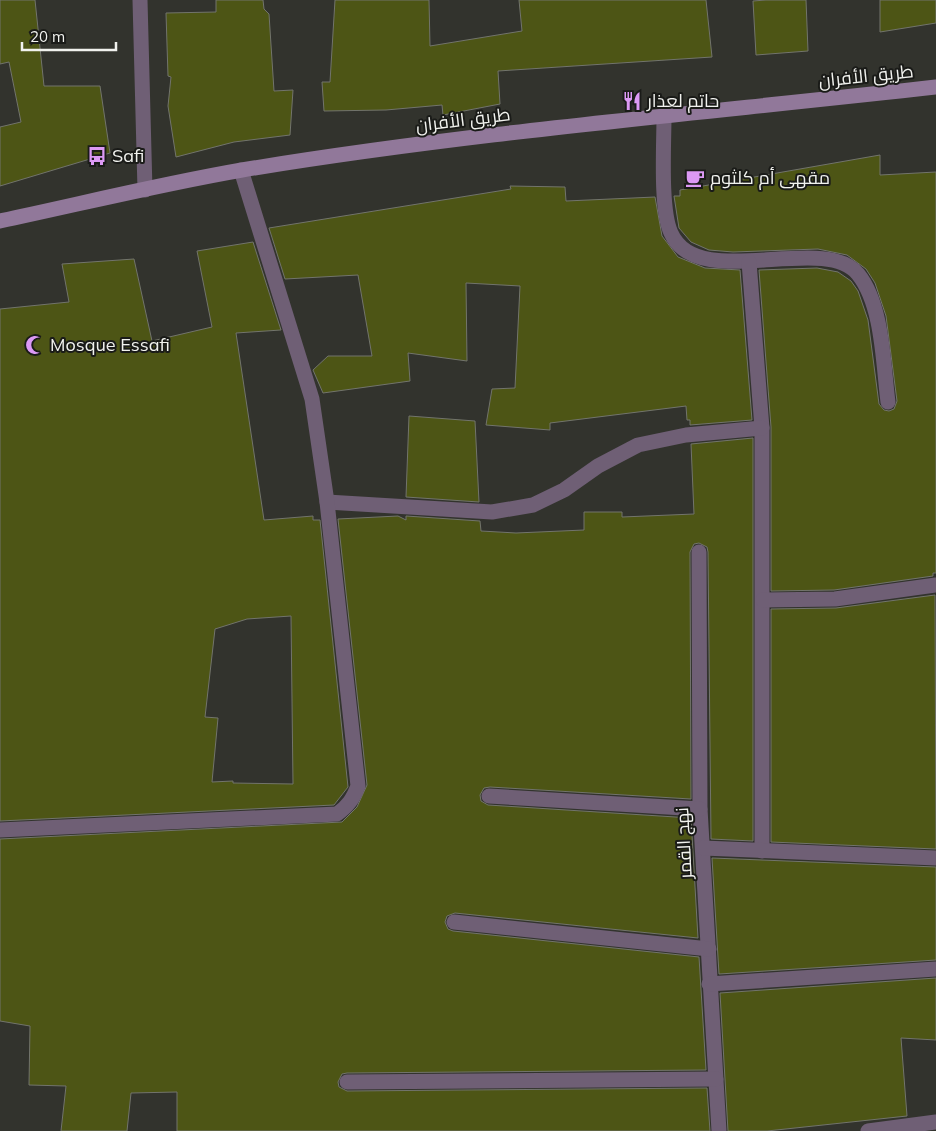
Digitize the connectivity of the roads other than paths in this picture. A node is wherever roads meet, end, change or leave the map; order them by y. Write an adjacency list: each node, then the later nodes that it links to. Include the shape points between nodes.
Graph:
1 (140, 0): 5 (street)
2 (936, 87): 3 (main road, طريق الأفران)
3 (664, 116): 4 (main road, طريق الأفران, via 490,135); 7 (street, via 666,216 671,235 685,250 702,258)
4 (241, 170): 5 (main road, طريق الأفران); 10 (street, via 312,399)
5 (145, 190): 6 (main road, طريق الأفران)
6 (0, 221)
7 (749, 262): 8 (street, via 825,258 840,261 858,273 870,293 877,316); 9 (street)
8 (888, 402)
9 (762, 428): 10 (street, via 686,435 638,445 533,505 492,512); 13 (street)
10 (327, 502): 16 (street, via 358,786 348,806 337,814 320,816)
11 (699, 552): 15 (street, نهج القمر)
12 (936, 585): 13 (street, via 835,599)
13 (762, 600): 18 (street)
14 (489, 796): 15 (street)
15 (700, 809): 17 (street, نهج القمر)
16 (0, 830)
17 (703, 848): 18 (street); 21 (street, نهج القمر)
18 (762, 851): 19 (street)
19 (936, 858)
20 (454, 922): 21 (street)
21 (709, 949): 23 (street, نهج القمر)
22 (936, 969): 23 (street)
23 (709, 984): 24 (street, نهج القمر)
24 (716, 1079): 25 (street); 27 (street, نهج القمر)
25 (347, 1082)
26 (936, 1122): 28 (street)
27 (719, 1131)
28 (868, 1131)

